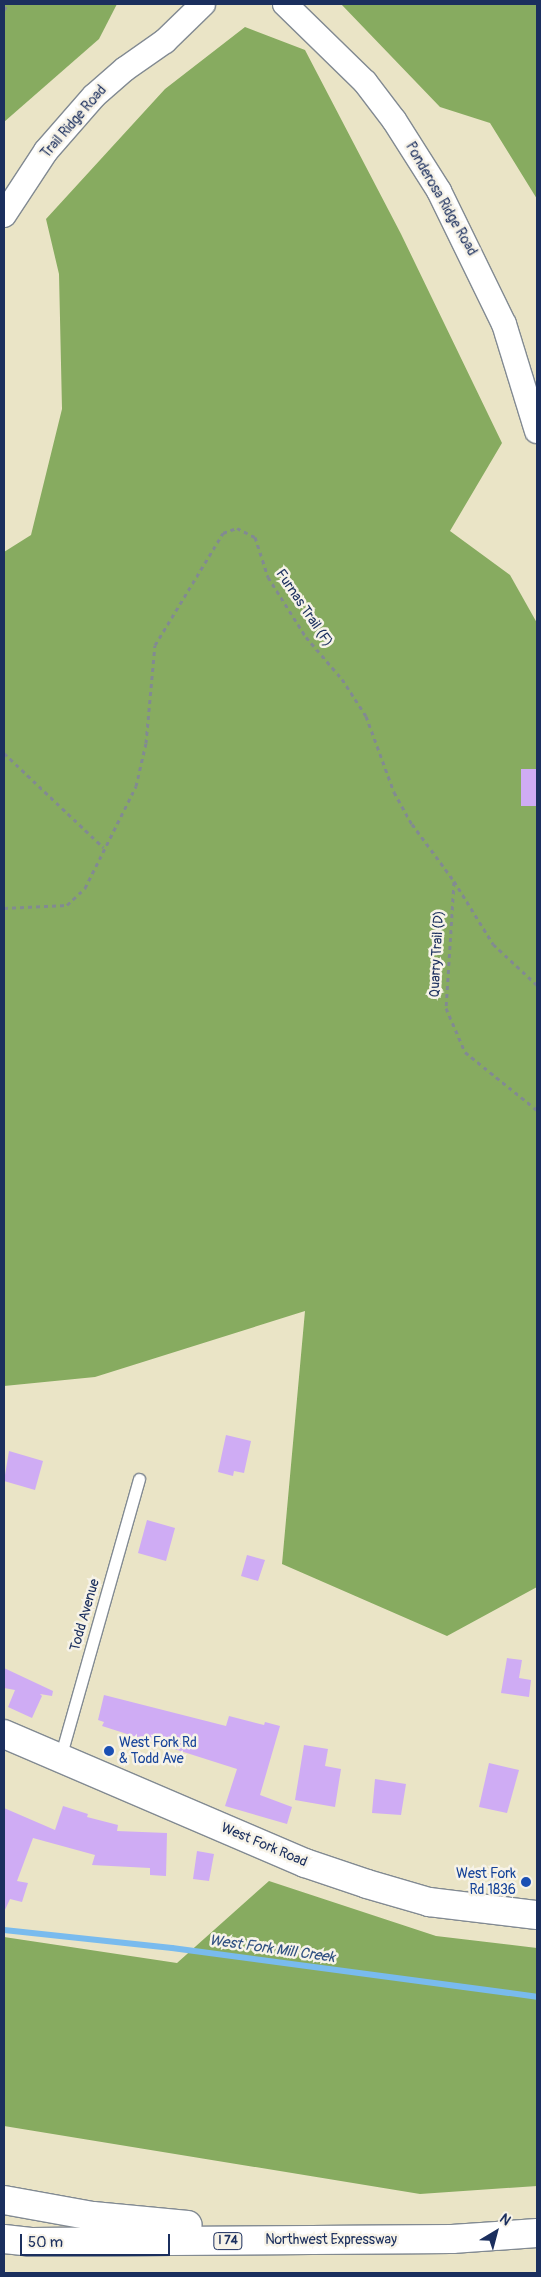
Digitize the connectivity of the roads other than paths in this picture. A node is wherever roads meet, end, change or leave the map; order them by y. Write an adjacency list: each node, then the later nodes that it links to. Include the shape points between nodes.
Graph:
1 (203, 4): 3 (street, Trail Ridge Road, via 165,41 94,96 46,151)
2 (285, 4): 4 (street, Ponderosa Ridge Road, via 365,82 394,120 439,191 504,324)
3 (4, 214)
4 (537, 432)
5 (139, 1479): 7 (lane, Todd Avenue)
6 (4, 1734): 7 (main road, West Fork Road)
7 (60, 1758): 8 (main road, West Fork Road, via 306,1863 367,1884 429,1902)
8 (537, 1915)
9 (4, 2200): 12 (main road, via 93,2216 166,2223)
10 (537, 2233): 12 (main road, Northwest Expressway / I 74)
11 (4, 2239): 12 (main road, Northwest Expressway / I 74, via 32,2242)
12 (452, 2239)

